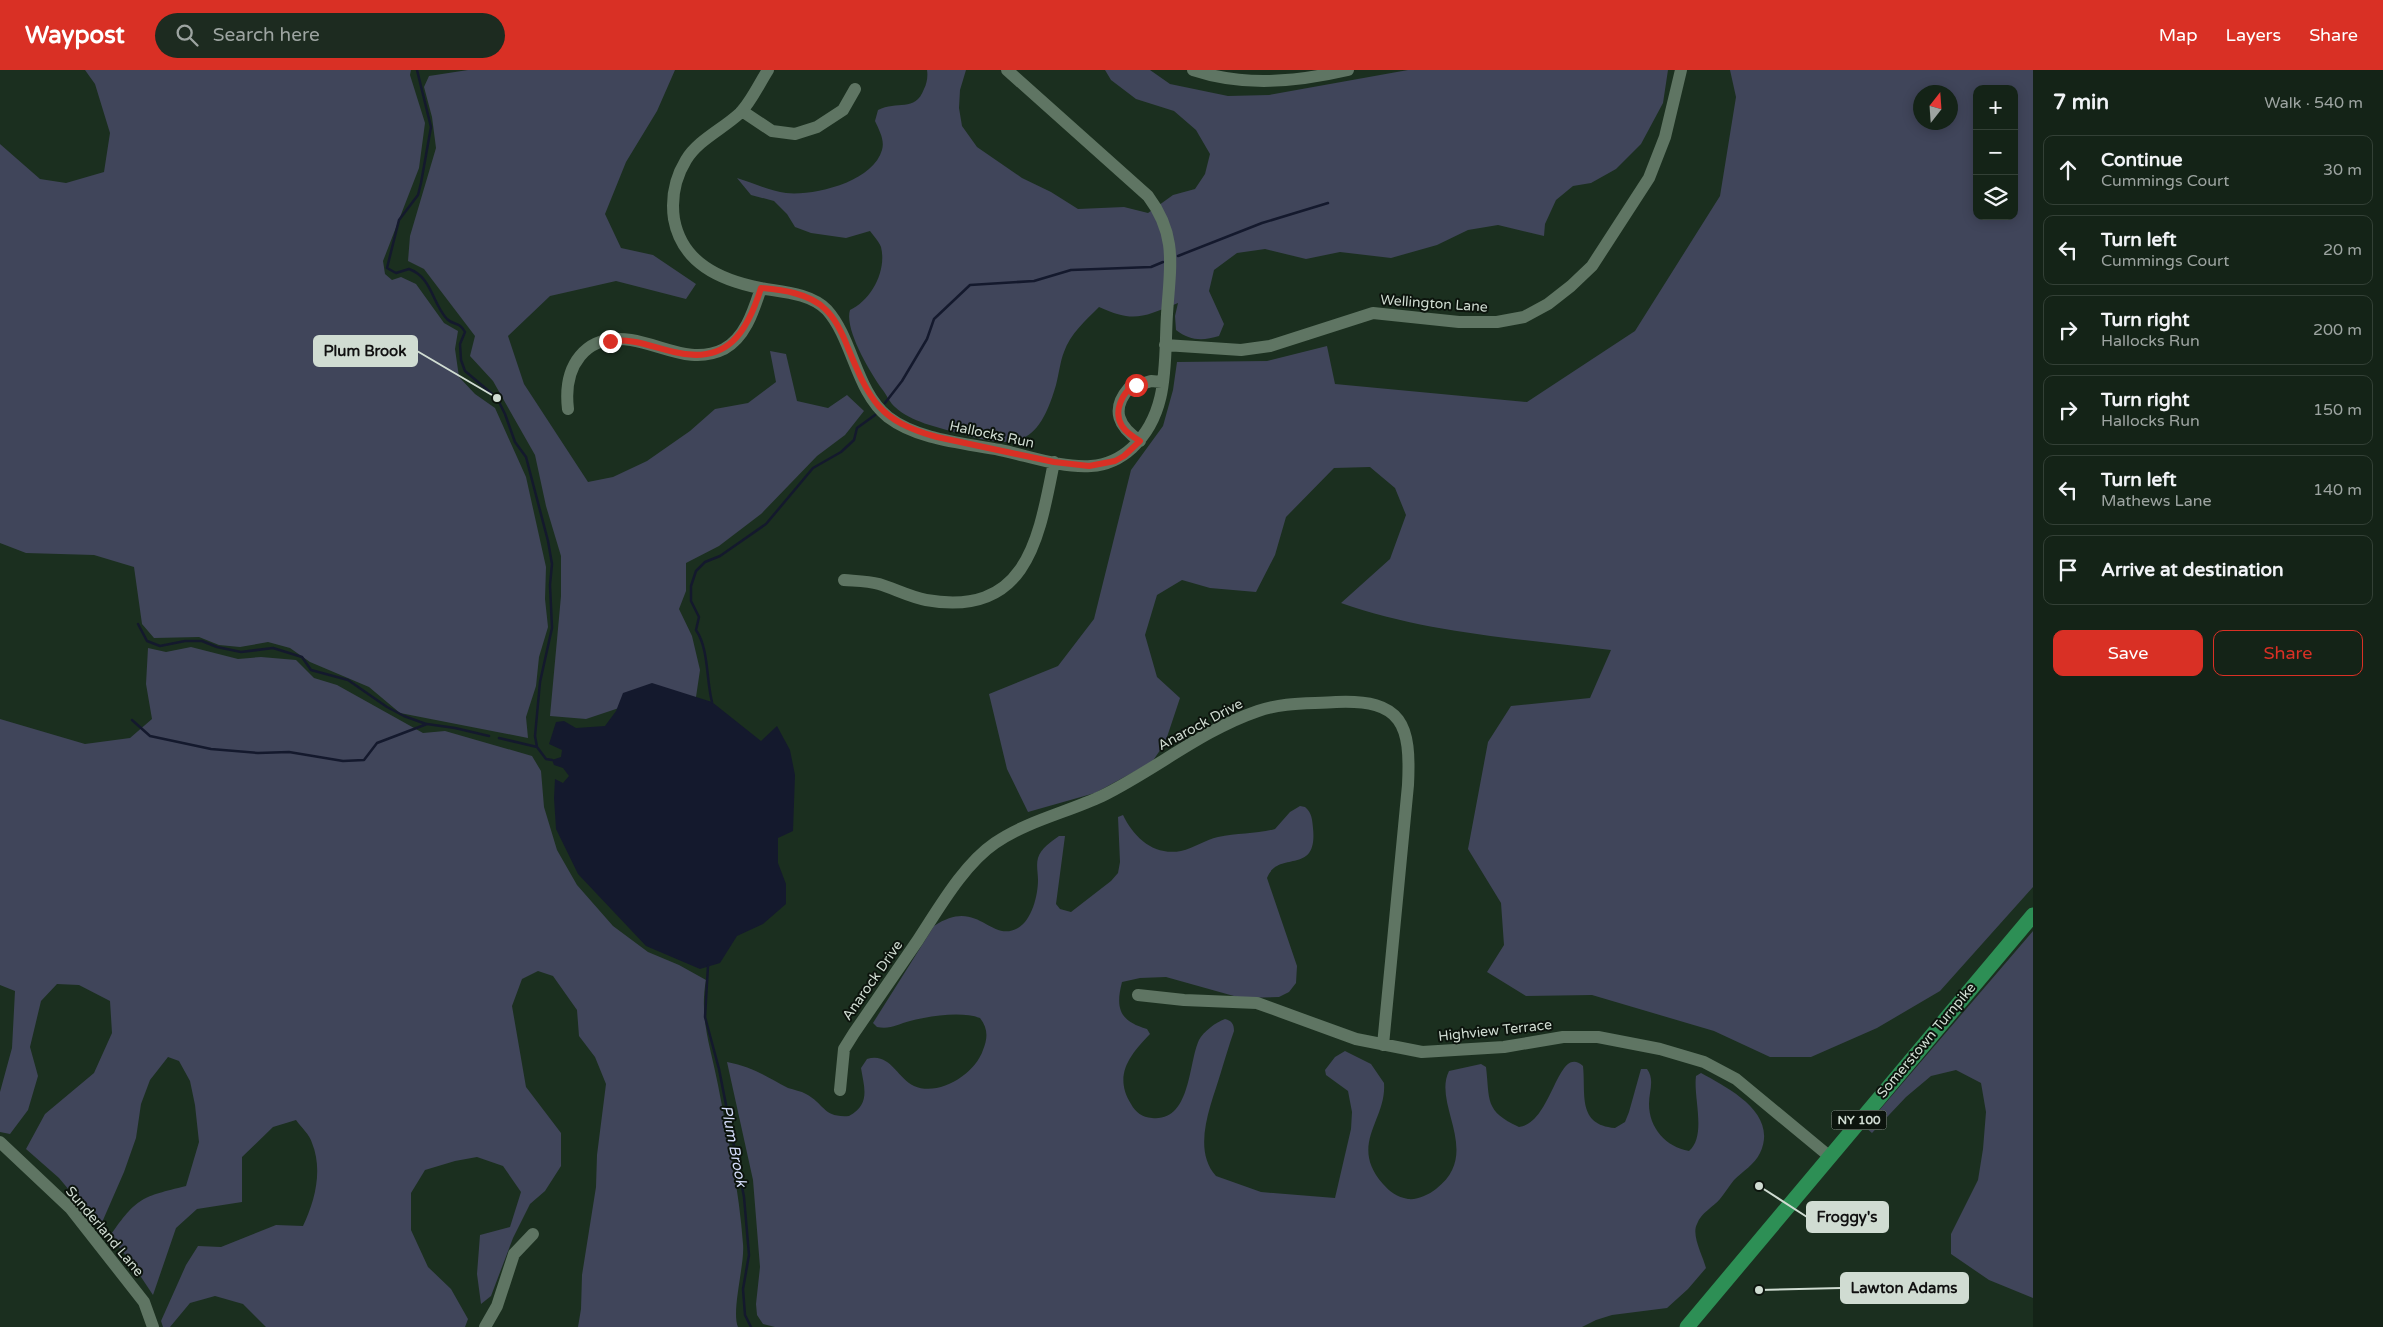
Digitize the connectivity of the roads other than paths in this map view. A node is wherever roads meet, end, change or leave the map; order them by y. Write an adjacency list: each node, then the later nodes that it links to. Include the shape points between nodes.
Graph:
1 (768, 70): 7 (street, Hallocks Run)
2 (1007, 70): 9 (street, Hallocks Run, via 1148,196 1160,213 1167,230 1170,255)
3 (1193, 70): 4 (street, via 1255,81 1287,81)
4 (1348, 70)
5 (1681, 70): 9 (street, Wellington Lane, via 1665,137 1649,178 1592,266 1548,304 1524,317 1497,322 1459,322 1373,313 1251,349)
6 (855, 89): 7 (street, via 843,110 817,127 795,134 772,131)
7 (742, 111): 8 (street, Hallocks Run, via 686,160 676,180 673,214 682,242 696,261 727,280)
8 (761, 288): 11 (street, via 750,320 742,332 718,351 699,356 626,340 594,346 576,359 571,368 566,388); 13 (street, Hallocks Run, via 784,291 825,309 871,396 890,418 937,437)
9 (1165, 345): 10 (street, Hallocks Run)
10 (1162, 382): 12 (street, Hallocks Run, via 1158,411); 12 (street, via 1136,385 1125,392 1120,403 1122,425)
11 (568, 408)
12 (1140, 441): 13 (street, Hallocks Run, via 1124,456 1104,464 1089,466)
13 (1054, 462): 14 (street, via 1036,543 1022,570 999,589 984,597 948,602 916,598 868,582)
14 (844, 580)
15 (2033, 915): 20 (main road, Somerstown Turnpike / NY 100)
16 (1138, 996): 17 (street, Highview Terrace, via 1257,1003 1356,1039)
17 (1383, 1045): 18 (street, Anarock Drive, via 1408,785 1410,758 1407,735 1396,714 1372,704 1294,703 1258,710 1219,728 1103,796 1023,828 995,843 947,896 854,1033 844,1049); 20 (street, Highview Terrace, via 1422,1052 1458,1051 1563,1037 1598,1037 1660,1049 1704,1062 1736,1079)
18 (840, 1090)
19 (0, 1142): 22 (street, Sunderland Lane, via 71,1209 144,1302)
20 (1829, 1156): 24 (main road, Somerstown Turnpike / NY 100)
21 (533, 1234): 23 (street, via 514,1254 497,1306)
22 (153, 1327)
23 (485, 1327)
24 (1687, 1327)

